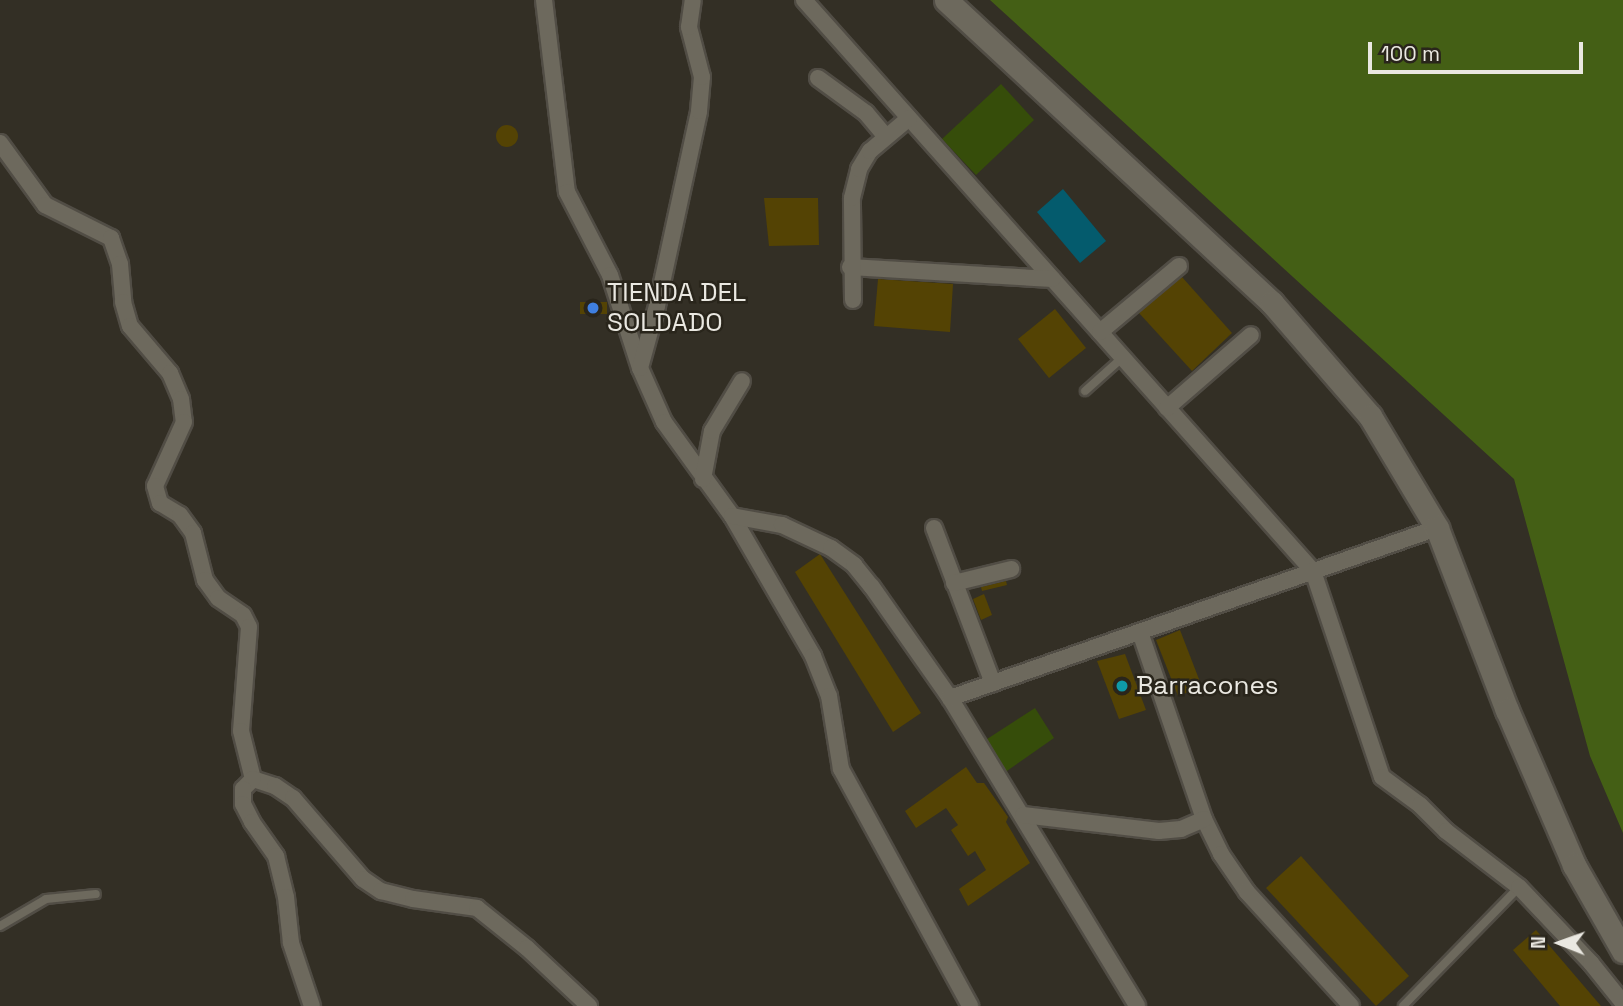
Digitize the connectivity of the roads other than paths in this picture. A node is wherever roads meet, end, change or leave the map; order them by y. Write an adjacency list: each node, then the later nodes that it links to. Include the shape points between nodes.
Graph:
1 (544, 0): 16 (street, via 567,192 610,275)
2 (694, 0): 16 (street, via 689,27 702,78 699,111)
3 (804, 0): 6 (street)
4 (946, 0): 23 (main road, via 1272,303 1370,416)
5 (818, 78): 7 (street, via 866,113)
6 (909, 118): 7 (street); 11 (street)
7 (886, 137): 10 (street, via 859,169 852,198)
8 (0, 143): 30 (street, via 45,205 111,238 130,326 170,373 181,399 184,422 155,486 160,503 180,515 193,533 205,580 218,598 243,615 249,627 241,731)
9 (1179, 266): 13 (street)
10 (850, 267): 11 (street); 12 (street)
11 (1053, 279): 13 (street)
12 (853, 300)
13 (1100, 332): 15 (street)
14 (1251, 335): 19 (street)
15 (1122, 358): 18 (lane); 19 (street)
16 (640, 368): 20 (street, via 664,422)
17 (741, 381): 20 (street, via 712,431)
18 (1085, 391)
19 (1167, 408): 25 (street)
20 (703, 479): 21 (street)
21 (732, 516): 29 (street, via 782,525 831,548 854,565); 40 (street, via 813,656 829,696 841,768)
22 (934, 528): 26 (street)
23 (1437, 528): 25 (street); 36 (main road, via 1507,710 1574,865)
24 (1011, 569): 26 (street)
25 (1312, 571): 27 (street); 33 (street, via 1382,776)
26 (954, 583): 28 (street)
27 (1140, 632): 28 (street); 32 (street)
28 (993, 683): 29 (street)
29 (950, 698): 31 (street)
30 (253, 779): 38 (street, via 243,789 243,804 276,856 291,943); 39 (street, via 293,798 363,879 381,891 413,900 477,908)
31 (1023, 815): 32 (street, via 1159,831 1181,829); 41 (street)
32 (1204, 819): 42 (street, via 1247,892)
33 (1520, 887): 37 (street); 43 (lane)
34 (96, 894): 35 (lane, via 46,898)
35 (0, 926)
36 (1623, 951)
37 (1623, 1003)
38 (312, 1006)
39 (589, 1006)
40 (970, 1006)
41 (1138, 1006)
42 (1351, 1006)
43 (1403, 1006)

